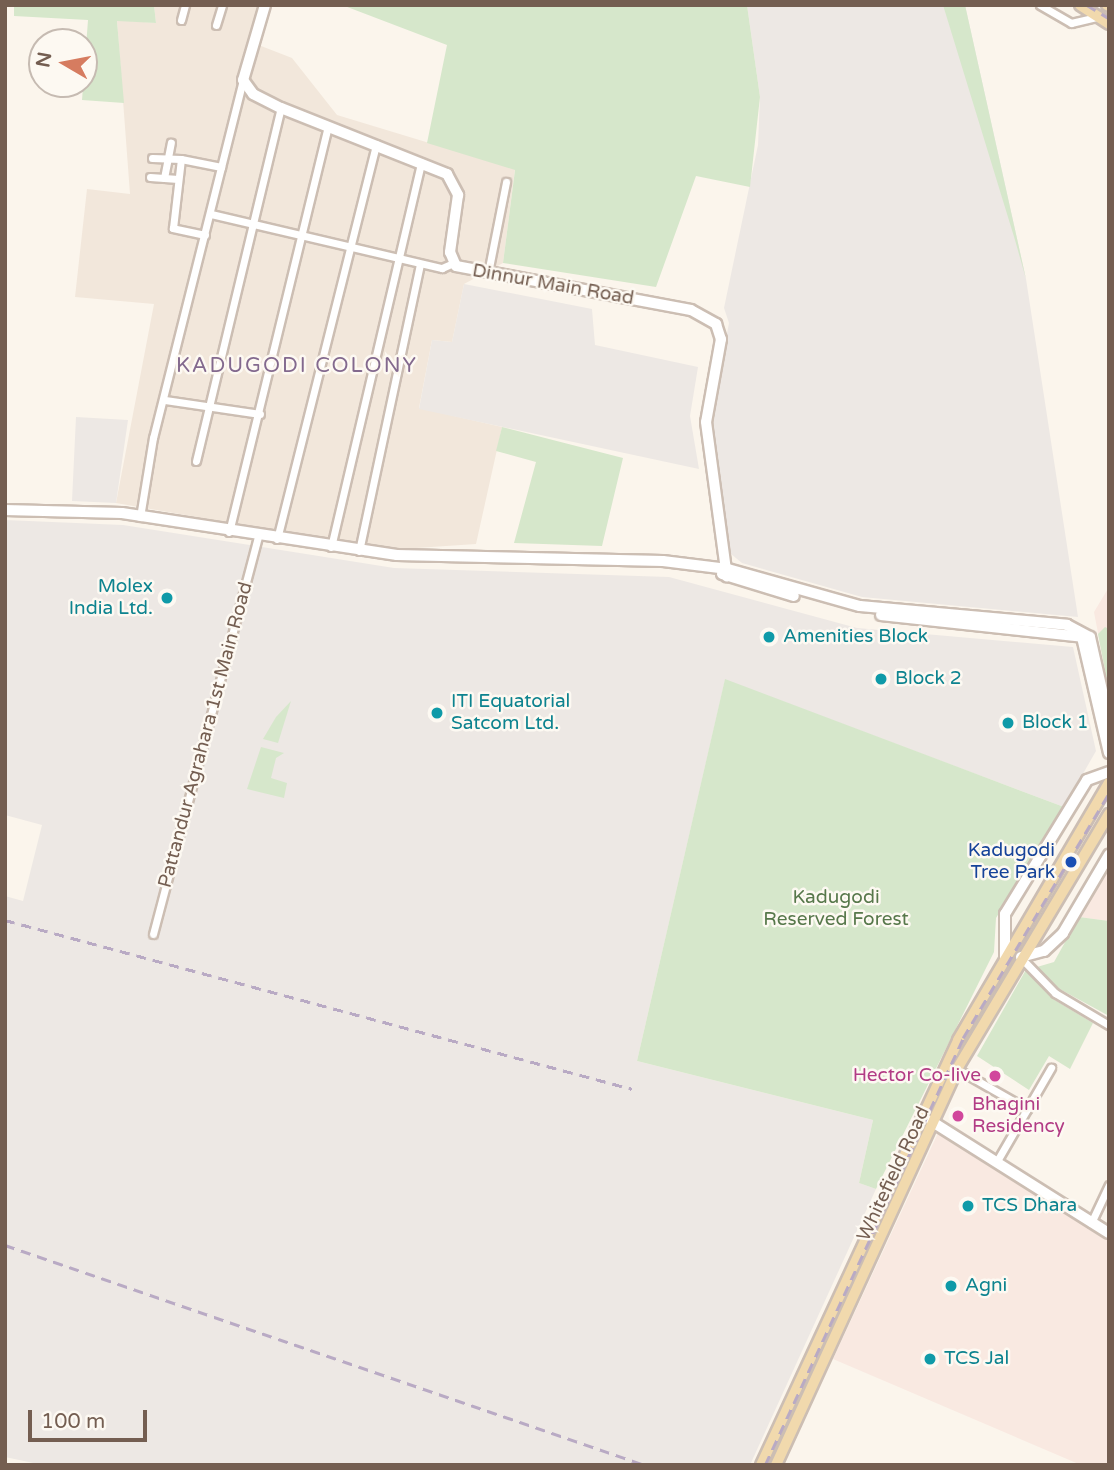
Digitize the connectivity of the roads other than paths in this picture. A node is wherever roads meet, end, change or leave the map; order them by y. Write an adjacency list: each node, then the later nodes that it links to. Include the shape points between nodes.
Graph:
1 (185, 5): 7 (street)
2 (222, 5): 9 (street)
3 (265, 5): 10 (street)
4 (1040, 5): 6 (street, via 1071,23)
5 (1080, 5): 6 (main road)
6 (1098, 17): 8 (main road)
7 (181, 20)
8 (1109, 24)
9 (216, 25)
10 (243, 80): 11 (street, Dinnur Main Road, via 253,94); 19 (street)
11 (281, 108): 12 (street, Dinnur Main Road); 25 (street)
12 (328, 127): 14 (street, Dinnur Main Road); 27 (street)
13 (171, 143): 16 (street)
14 (376, 144): 18 (street, Dinnur Main Road); 28 (street)
15 (152, 158): 16 (street)
16 (167, 159): 17 (street); 21 (street)
17 (181, 159): 19 (street); 22 (street)
18 (422, 161): 29 (street); 30 (street, Dinnur Main Road, via 447,174 457,189)
19 (221, 167): 24 (street)
20 (150, 177): 21 (street)
21 (164, 178): 22 (street)
22 (177, 179): 26 (street, via 173,228)
23 (506, 182): 32 (street)
24 (211, 214): 25 (street); 26 (street)
25 (253, 224): 27 (street); 34 (street)
26 (205, 235): 33 (street)
27 (303, 236): 28 (street); 35 (street)
28 (348, 246): 29 (street); 41 (street)
29 (396, 258): 31 (street); 42 (street)
30 (453, 263): 31 (street, via 446,268); 32 (street, Dinnur Main Road)
31 (420, 264): 43 (street)
32 (488, 273): 44 (street, Dinnur Main Road, via 691,310 716,324 721,339 706,422)
33 (165, 400): 34 (street); 38 (street)
34 (211, 407): 35 (street); 36 (street)
35 (260, 414): 39 (street)
36 (196, 460)
37 (5, 510): 38 (street)
38 (140, 517): 39 (street)
39 (229, 532): 40 (street)
40 (258, 536): 41 (street); 51 (street, Pattandur Agrahara 1st Main Road)
41 (277, 539): 42 (street)
42 (331, 547): 43 (street)
43 (359, 551): 44 (street, via 663,561)
44 (728, 573): 45 (street, via 860,606 1080,628 1090,637); 46 (street, via 860,612 1078,635)
45 (1109, 721)
46 (1109, 752)
47 (1109, 772): 52 (street, via 1087,780 1005,914)
48 (1109, 783): 52 (main road, Whitefield Road)
49 (1109, 814): 53 (main road, Whitefield Road)
50 (1109, 855): 53 (street, via 1063,933 1044,951)
51 (153, 934)
52 (1005, 957): 63 (main road, Whitefield Road, via 946,1065)
53 (1019, 957): 54 (street, via 1055,993); 56 (main road, Whitefield Road)
54 (1109, 1024)
55 (1051, 1068): 57 (street)
56 (957, 1069): 57 (street); 58 (main road, Whitefield Road)
57 (1027, 1109): 59 (street)
58 (931, 1121): 59 (street); 64 (main road, Whitefield Road)
59 (998, 1161): 61 (street)
60 (1109, 1185): 61 (street)
61 (1091, 1223): 62 (street)
62 (1109, 1233)
63 (761, 1465)
64 (776, 1465)

